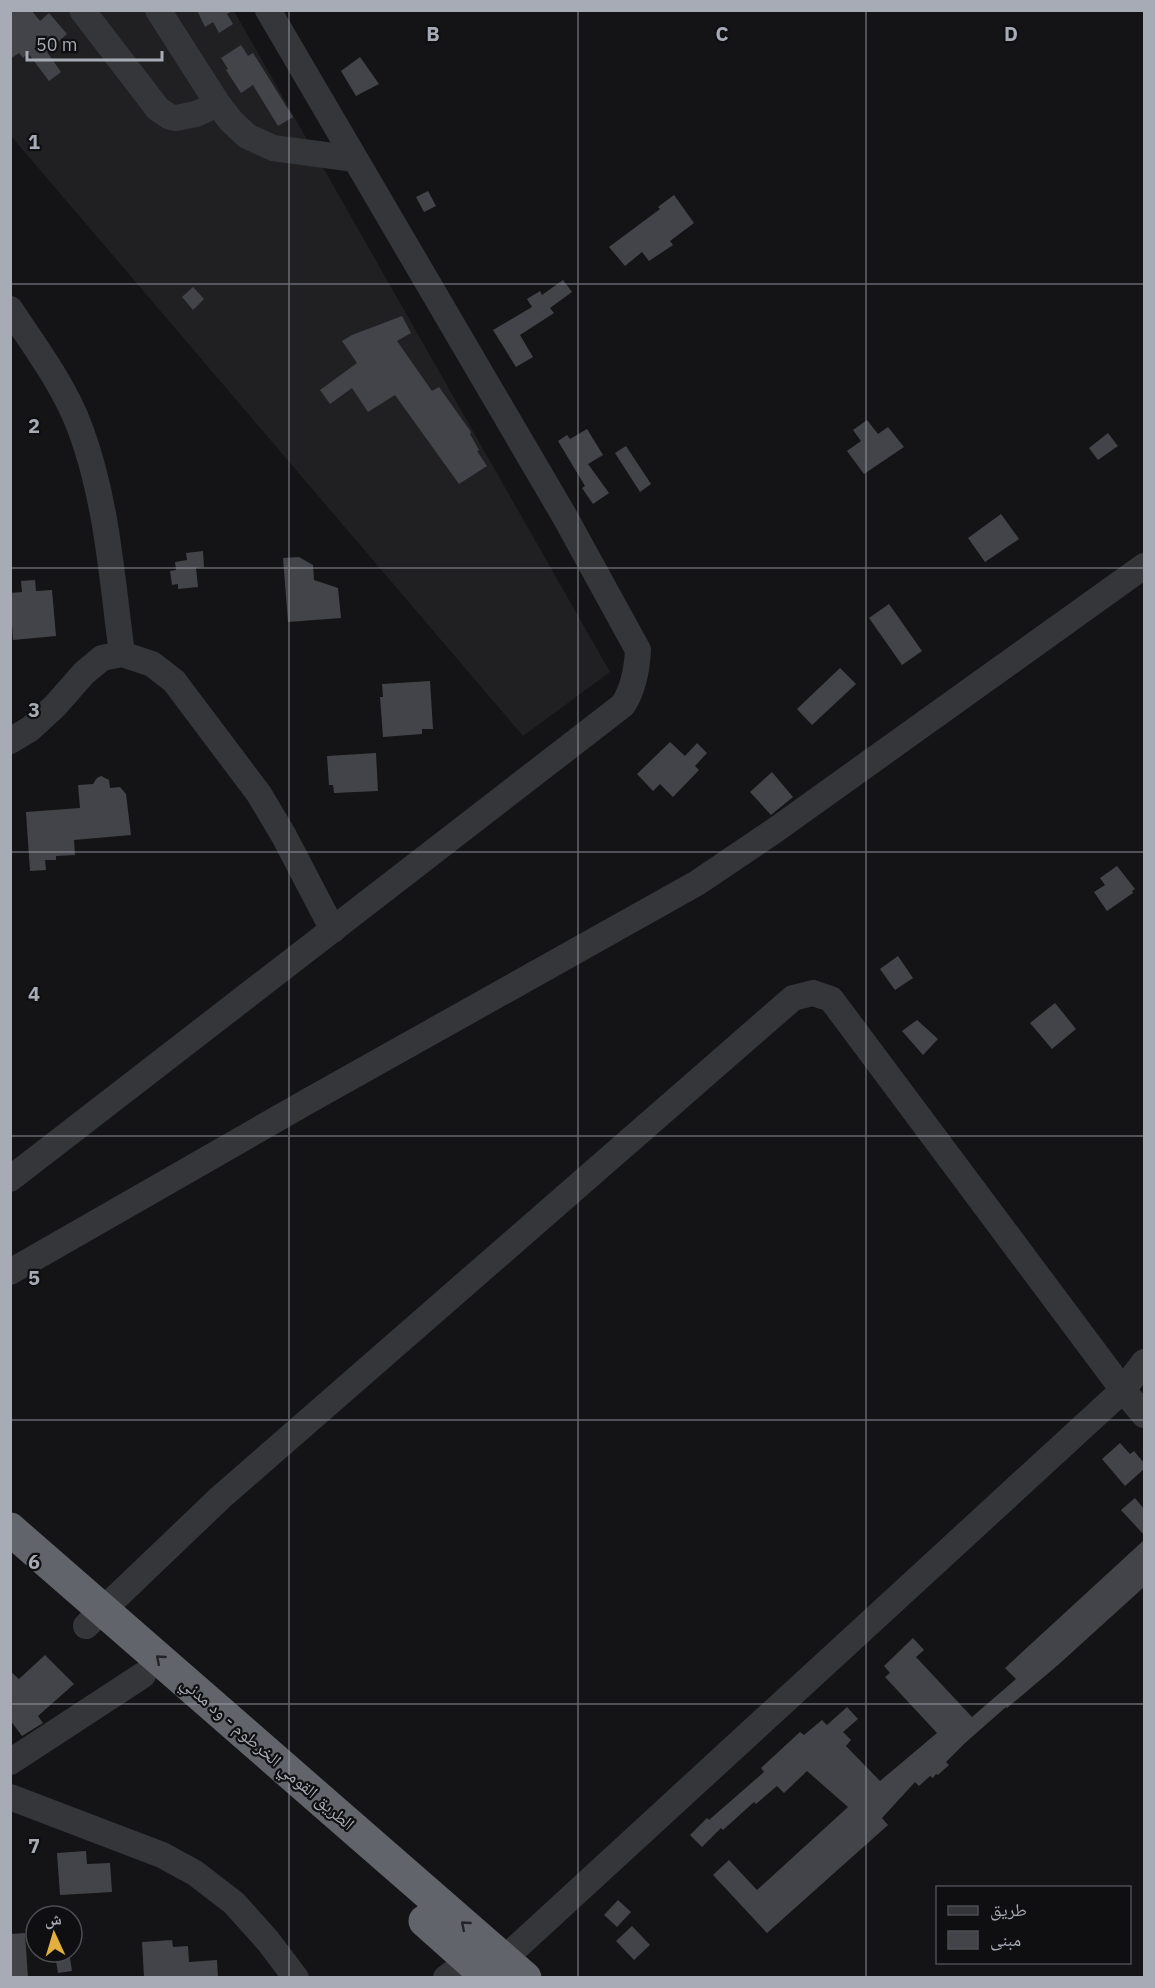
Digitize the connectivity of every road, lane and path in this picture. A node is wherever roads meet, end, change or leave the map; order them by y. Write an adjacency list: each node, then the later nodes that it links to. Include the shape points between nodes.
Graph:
1 (158, 10): 4 (street)
2 (268, 10): 5 (street)
3 (90, 13): 4 (street, via 158,109 170,117 183,118)
4 (218, 104): 5 (street, via 247,136 273,148)
5 (355, 159): 10 (street, via 565,517 638,650 638,657 630,693 623,705)
6 (10, 309): 8 (street, via 58,381 87,448 105,529)
7 (1144, 566): 12 (street, via 697,883)
8 (122, 654): 9 (street, via 102,658 30,729); 10 (street, via 152,664 187,697 259,794)
9 (10, 741)
10 (333, 930): 11 (street)
11 (10, 1179)
12 (10, 1272)
13 (1144, 1362): 14 (street)
14 (1123, 1390): 15 (street); 18 (street, via 831,999 813,993 793,998 221,1497); 22 (street)
15 (1144, 1414)
16 (10, 1529): 18 (highway, الطريق القومي الخرطوم - ود مدني)
17 (10, 1558): 18 (highway, الطريق القومي الخرطوم - ود مدني)
18 (94, 1617): 19 (highway, الطريق القومي الخرطوم - ود مدني); 22 (highway, الطريق القومي الخرطوم - ود مدني, one-way to 18)
19 (143, 1675): 20 (street); 22 (highway, الطريق القومي الخرطوم - ود مدني)
20 (10, 1762)
21 (10, 1797): 23 (street, via 162,1855 195,1873 234,1903)
22 (487, 1970)
23 (296, 1977)

